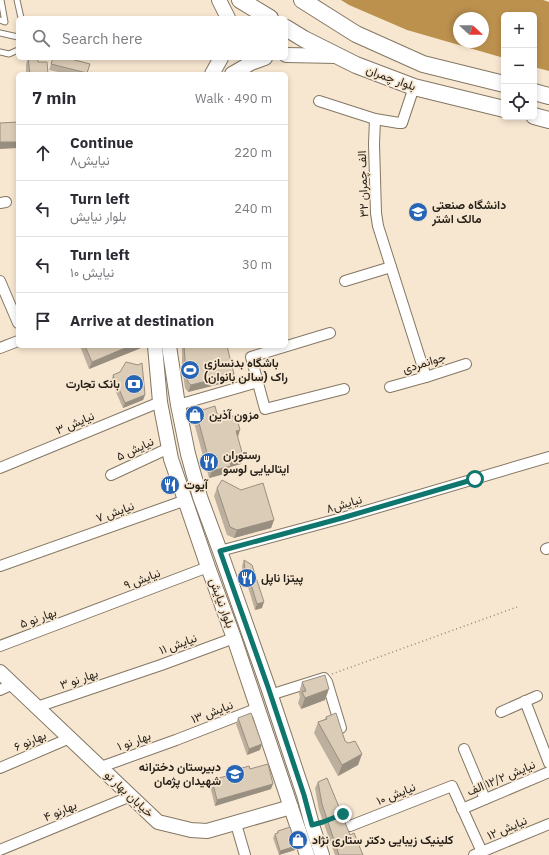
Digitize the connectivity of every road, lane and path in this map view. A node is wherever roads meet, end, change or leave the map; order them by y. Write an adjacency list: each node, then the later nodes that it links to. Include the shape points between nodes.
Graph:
1 (1, 0): 9 (lane, via 5,22)
2 (17, 0): 6 (lane)
3 (218, 0): 7 (main road)
4 (240, 0): 8 (main road)
5 (302, 0): 23 (main road, بلوار چمران, via 356,34 423,64)
6 (20, 16)
7 (227, 16)
8 (267, 16)
9 (0, 20)
10 (288, 29): 16 (main road, بلوار چمران)
11 (0, 33): 12 (lane)
12 (16, 37)
13 (16, 51): 14 (lane, via 9,54)
14 (0, 52)
15 (288, 55): 16 (main road)
16 (337, 56): 24 (main road, بلوار چمران)
17 (220, 60): 20 (main road)
18 (238, 60): 21 (main road)
19 (258, 60): 22 (main road)
20 (213, 72)
21 (232, 72)
22 (234, 72)
23 (501, 83)
24 (414, 87): 28 (main road, بلوار چمران); 30 (street, via 402,123)
25 (537, 93): 26 (main road)
26 (549, 96)
27 (319, 101): 30 (street)
28 (501, 108)
29 (537, 117): 31 (main road)
30 (375, 119): 32 (street, ۳۲ الف چمران, via 376,213)
31 (549, 120)
32 (391, 267): 34 (street); 44 (street, ۳۲ الف چمران)
33 (0, 281): 35 (street)
34 (344, 282)
35 (16, 318)
36 (330, 333): 38 (street)
37 (16, 342): 39 (street)
38 (288, 346)
39 (0, 348)
40 (155, 348): 48 (main road, بلوار نیایش)
41 (169, 348): 49 (main road, بلوار نیایش)
42 (281, 348): 45 (street, via 251,357)
43 (466, 364): 44 (street, جوانمردی)
44 (426, 377): 46 (street, جوانمردی)
45 (258, 382): 47 (street, via 265,409); 49 (street)
46 (390, 387)
47 (344, 389)
48 (160, 402): 50 (main road, بلوار نیایش); 52 (street, نیایش ۳)
49 (178, 405): 55 (main road, بلوار نیایش, via 200,497)
50 (169, 448): 53 (street, نیایش ۵); 54 (main road, بلوار نیایش)
51 (549, 457): 55 (street, نیایش۸)
52 (0, 468)
53 (111, 475)
54 (186, 500): 56 (street, نیایش ۷); 57 (main road, بلوار نیایش)
55 (220, 551): 66 (main road, بلوار نیایش)
56 (0, 566)
57 (208, 567): 59 (street, نیایش ۹); 60 (main road, بلوار نیایش)
58 (517, 608): 64 (path)
59 (85, 614): 61 (street, ۵ بهار نو)
60 (234, 638): 63 (street, نیایش ۱۱); 70 (main road, بلوار نیایش)
61 (0, 646)
62 (0, 672): 65 (main road, خیابان بهار نو)
63 (131, 675): 69 (street, ۳ بهار نو)
64 (324, 678): 66 (street); 74 (street)
65 (6, 687): 69 (main road, خیابان بهار نو)
66 (270, 695): 91 (main road, بلوار نیایش)
67 (537, 696): 68 (street)
68 (525, 701): 71 (street); 76 (street)
69 (37, 707): 72 (main road, خیابان بهار نو)
70 (258, 708): 73 (street, نیایش ۱۳); 82 (main road, بلوار نیایش)
71 (501, 712)
72 (70, 738): 77 (main road, خیابان بهار نو); 78 (street, ۶ بهارنو)
73 (176, 740): 77 (street, ۱ بهار نو)
74 (344, 740)
75 (464, 749): 81 (street)
76 (549, 763)
77 (101, 767): 80 (main road, خیابان بهار نو)
78 (0, 768)
79 (549, 772): 81 (street, نیایش ۱۲/۲ الف)
80 (131, 796): 84 (main road, خیابان بهار نو, via 158,822 207,831); 87 (street, ۴ بهارنو)
81 (485, 799): 83 (street, نیایش ۱۲/۲ الف)
82 (291, 807): 84 (main road, خیابان بهار نو); 90 (main road, بلوار نیایش)
83 (462, 809): 86 (street, نیایش ۱۰, via 452,786); 88 (street)
84 (236, 824): 89 (street)
85 (549, 824): 88 (street, نیایش ۱۲)
86 (350, 826)
87 (0, 850)
88 (484, 853)
89 (245, 855)
90 (308, 855)
91 (322, 855)

